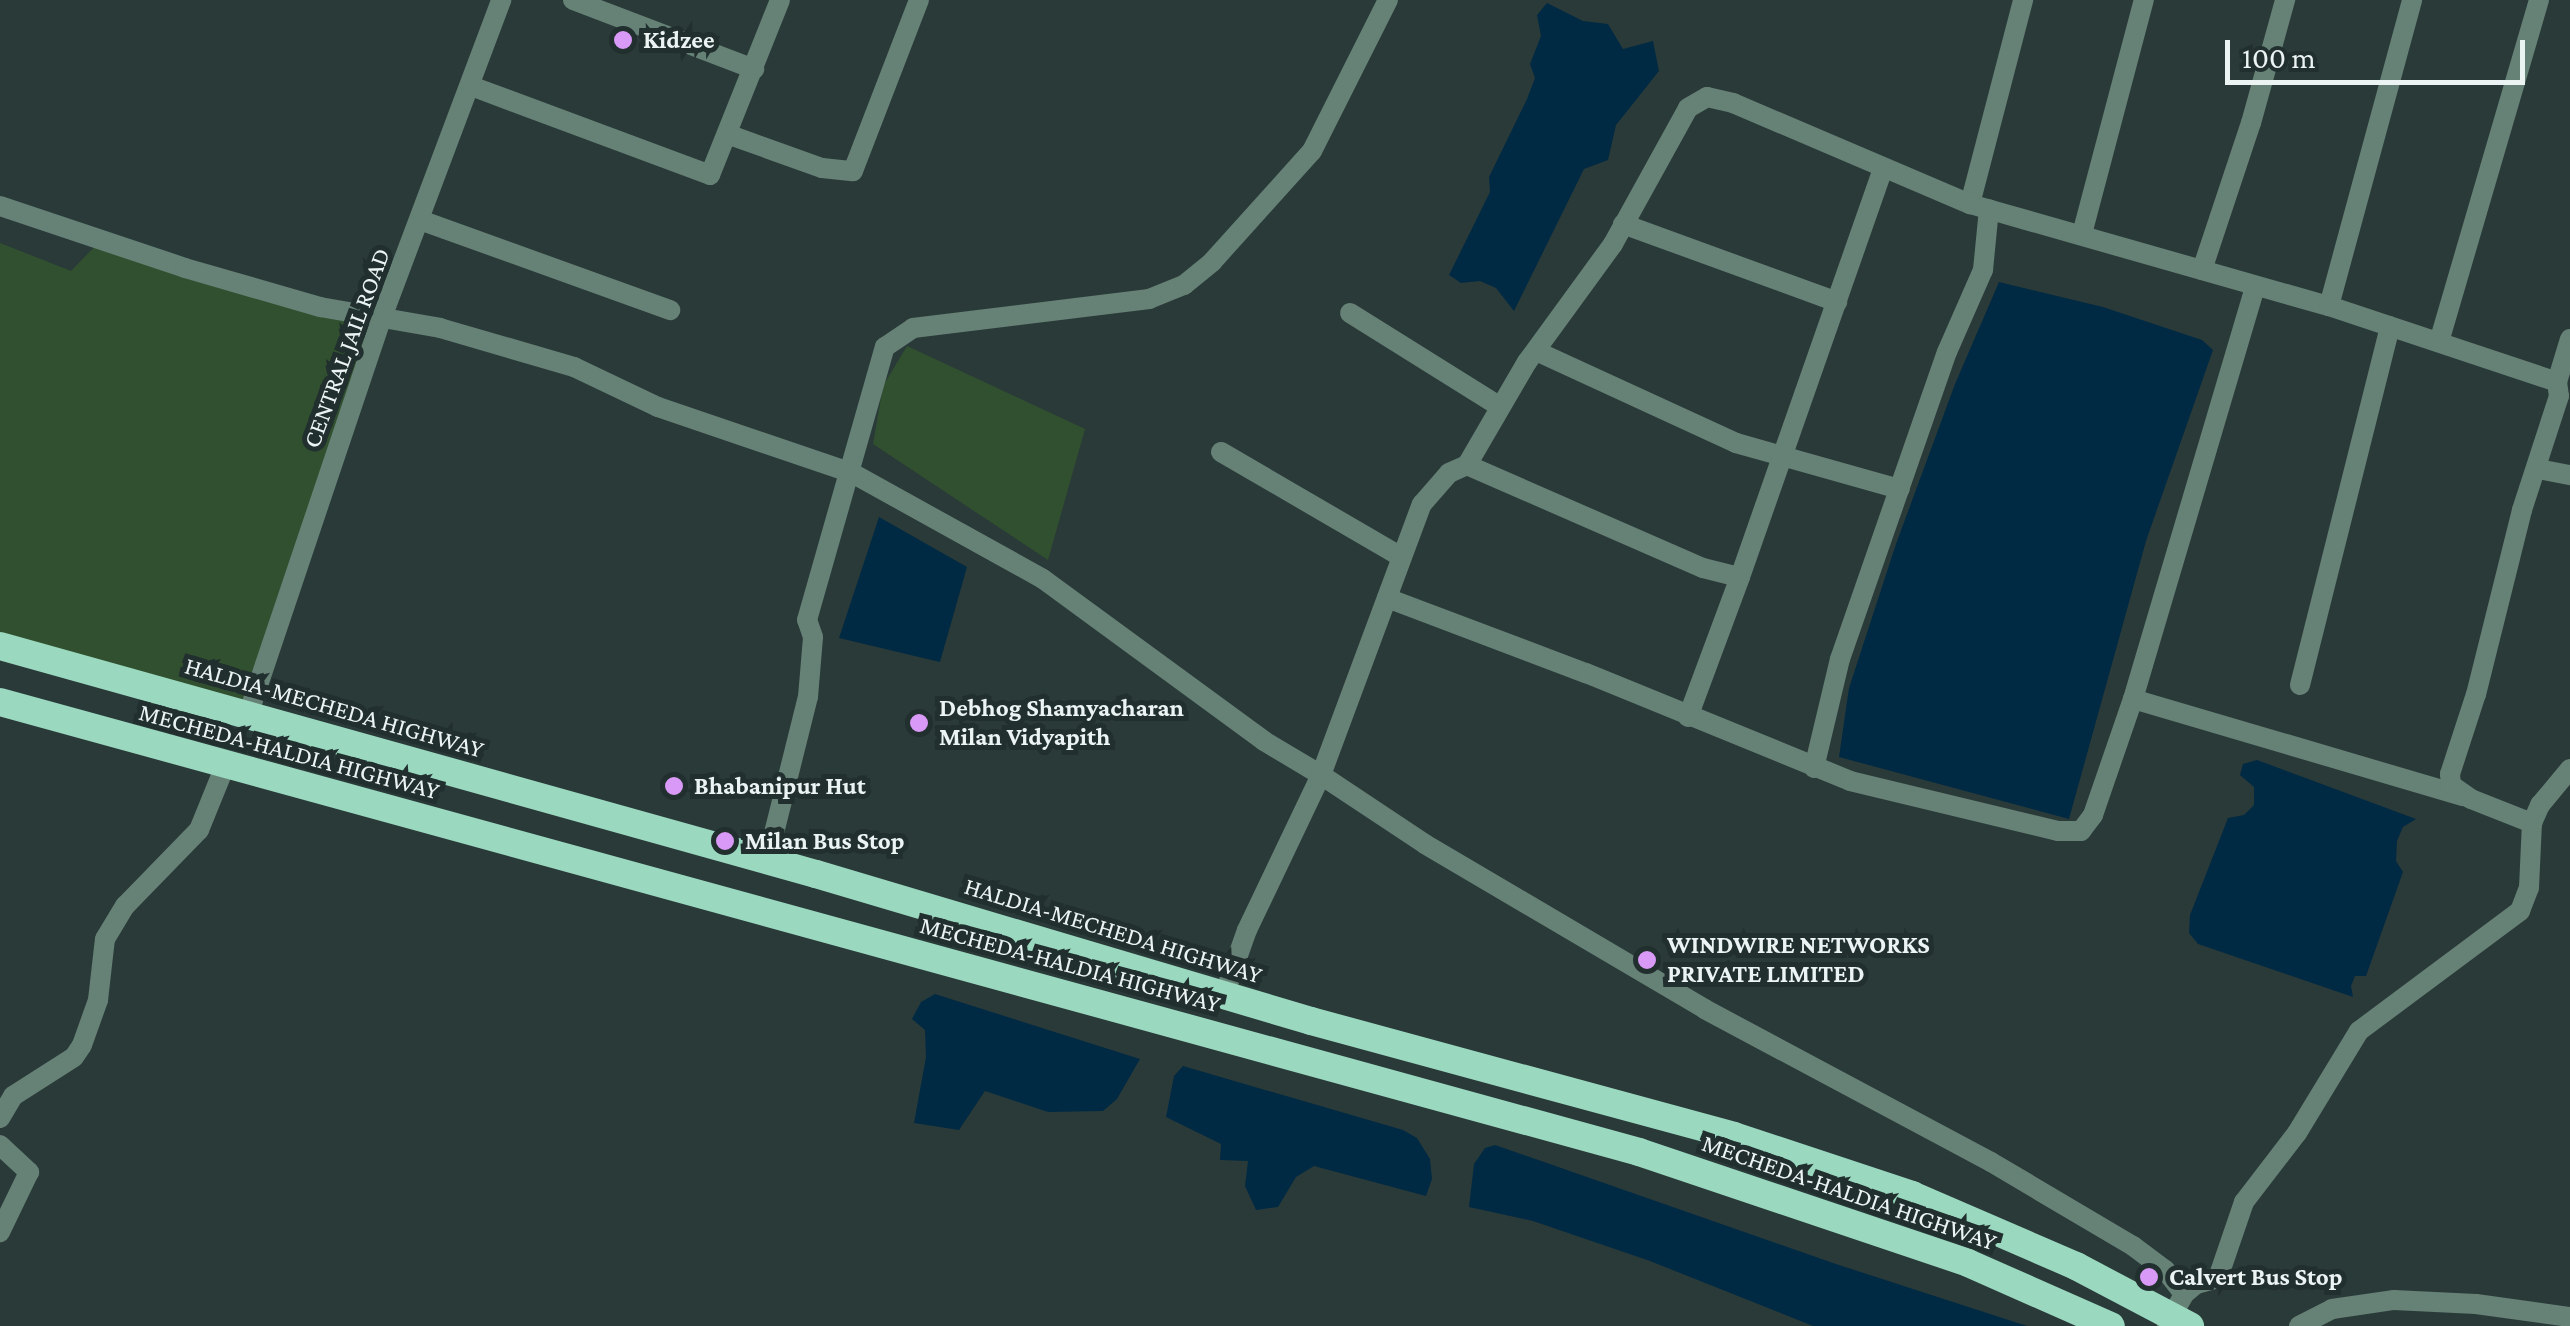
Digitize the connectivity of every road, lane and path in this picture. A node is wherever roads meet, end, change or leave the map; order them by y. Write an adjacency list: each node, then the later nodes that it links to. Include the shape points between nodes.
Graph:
1 (501, 0): 12 (street, CENTRAL JAIL ROAD)
2 (573, 0): 11 (street)
3 (780, 0): 11 (street)
4 (919, 0): 13 (street, via 853,171 822,168)
5 (1388, 0): 37 (street, via 1312,151 1212,262 1184,285 1149,299 913,328 885,347)
6 (2023, 0): 16 (street)
7 (2144, 0): 19 (street)
8 (2285, 0): 20 (street)
9 (2412, 0): 23 (street)
10 (2539, 0): 29 (street)
11 (754, 69): 13 (street)
12 (471, 86): 13 (street, via 710,175); 17 (street, CENTRAL JAIL ROAD)
13 (727, 134)
14 (1882, 169): 16 (street); 18 (street, via 1707,97 1688,108 1672,130); 22 (street)
15 (0, 206): 26 (street, via 185,268)
16 (1980, 206): 19 (street); 39 (street, via 1982,270)
17 (420, 220): 24 (street); 26 (street, CENTRAL JAIL ROAD)
18 (1623, 224): 22 (street); 30 (street)
19 (2082, 234): 20 (street)
20 (2202, 270): 21 (street)
21 (2255, 286): 23 (street); 45 (street)
22 (1836, 302): 34 (street)
23 (2328, 306): 27 (street)
24 (670, 310)
25 (1350, 312): 32 (street)
26 (381, 320): 37 (street, via 440,328 574,368 658,407); 47 (street, CENTRAL JAIL ROAD)
27 (2390, 326): 29 (street); 44 (street)
28 (2570, 339): 31 (street)
29 (2439, 342): 31 (street)
30 (1536, 351): 32 (street); 34 (street)
31 (2558, 382): 36 (street)
32 (1499, 406): 35 (street)
33 (1221, 452): 40 (street)
34 (1779, 458): 39 (street); 41 (street)
35 (1467, 465): 40 (street, via 1449,472 1422,504); 41 (street, via 1703,568)
36 (2538, 469): 38 (street); 53 (street, via 2450,774 2451,786)
37 (852, 473): 52 (street, via 1043,579 1264,742); 55 (street, via 807,620 814,637 808,697)
38 (2570, 476)
39 (1900, 490): 50 (street, via 1833,679)
40 (1400, 556): 42 (street)
41 (1740, 577): 48 (street)
42 (1387, 598): 48 (street); 52 (street)
43 (0, 646): 47 (highway, HALDIA-MECHEDA HIGHWAY)
44 (2300, 685)
45 (2133, 699): 50 (street, via 2108,778 2081,832 1962,810); 53 (street)
46 (0, 702): 49 (highway, MECHEDA-HALDIA HIGHWAY)
47 (248, 716): 55 (highway, HALDIA-MECHEDA HIGHWAY)
48 (1688, 717): 50 (street)
49 (225, 766): 57 (street, via 198,830 112,925 82,1045 13,1096); 62 (highway, MECHEDA-HALDIA HIGHWAY, via 1639,1152 1968,1264)
50 (1814, 768)
51 (2570, 769): 54 (street)
52 (1322, 775): 56 (street, via 1247,930); 60 (street, via 1425,844 1704,1009 2077,1210 2166,1270)
53 (2471, 799): 54 (street)
54 (2532, 823): 60 (street, via 2529,888 2520,911 2359,1031 2244,1202 2218,1278 2196,1284)
55 (767, 860): 56 (highway, HALDIA-MECHEDA HIGHWAY)
56 (1224, 995): 60 (highway, HALDIA-MECHEDA HIGHWAY, via 1734,1136 1912,1195)
57 (0, 1118)
58 (0, 1145): 59 (street, via 29,1172)
59 (0, 1232)
60 (2178, 1316)
61 (2570, 1316): 63 (street, via 2394,1300 2332,1309)
62 (2110, 1326)
63 (2299, 1326)

